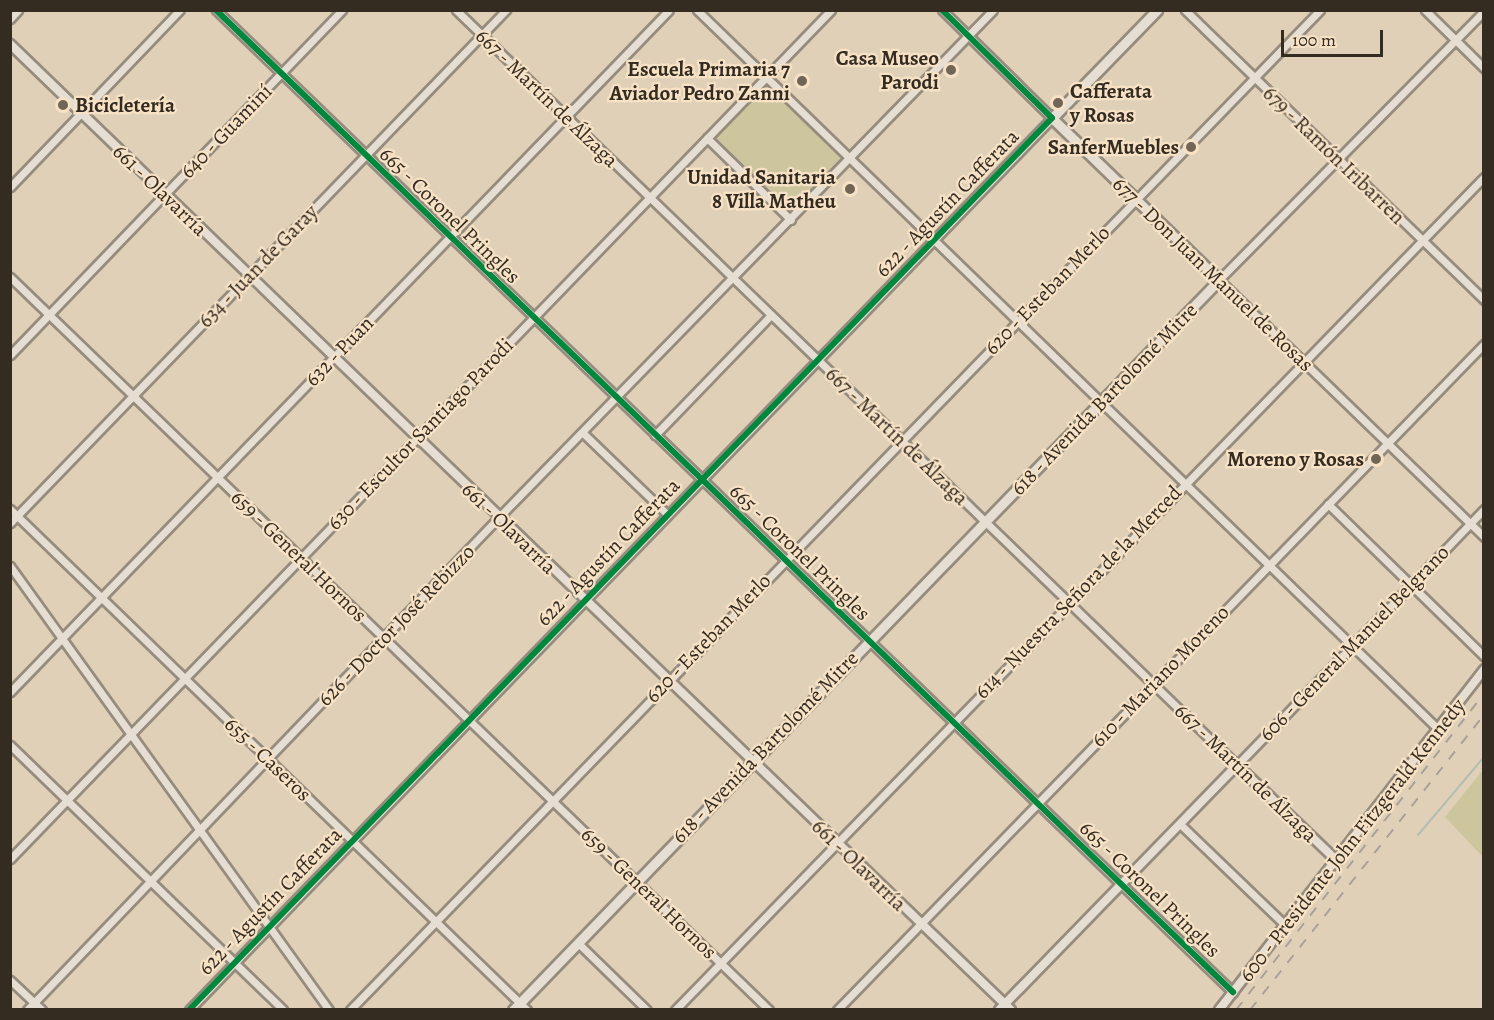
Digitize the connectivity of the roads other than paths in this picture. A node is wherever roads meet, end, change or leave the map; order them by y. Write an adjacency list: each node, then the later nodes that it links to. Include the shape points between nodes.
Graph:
1 (18, 10): 17 (street)
2 (180, 10): 26 (street)
3 (216, 10): 23 (street, 665 - Coronel Pringles)
4 (342, 10): 23 (street, 640 - Guaminí)
5 (456, 10): 18 (street, 667 - Martín de Álzaga)
6 (506, 10): 18 (street, 634 - Juan de Garay)
7 (669, 10): 27 (street, 632 - Puan)
8 (697, 10): 24 (street)
9 (831, 10): 24 (street, 630 - Escultor Santiago Parodi)
10 (942, 10): 19 (street, 677 - Don Juan Manuel de Rosas)
11 (993, 10): 19 (street, 626 - Doctor José Rebizzo)
12 (1157, 10): 28 (main road, 622 - Agustín Cafferata)
13 (1185, 10): 25 (street, 679 - Ramón Iribarren)
14 (1320, 10): 25 (street, 620 - Esteban Merlo)
15 (1425, 10): 20 (street)
16 (1484, 11): 20 (street)
17 (10, 19)
18 (482, 35): 27 (street, 667 - Martín de Álzaga); 30 (street, 634 - Juan de Garay)
19 (969, 36): 28 (street, 677 - Don Juan Manuel de Rosas); 31 (street, 626 - Doctor José Rebizzo)
20 (1455, 40): 22 (street); 32 (street)
21 (10, 44): 26 (street, 661 - Olavarría)
22 (1484, 68)
23 (281, 74): 30 (street, 665 - Coronel Pringles); 35 (street, 640 - Guaminí)
24 (766, 77): 29 (street, 630 - Escultor Santiago Parodi); 31 (street)
25 (1254, 78): 32 (street, 679 - Ramón Iribarren); 37 (street, 620 - Esteban Merlo)
26 (81, 113): 34 (street); 35 (street, 661 - Olavarría)
27 (566, 116): 36 (street, 667 - Martín de Álzaga); 39 (street, 632 - Puan)
28 (1052, 118): 37 (main road, 677 - Don Juan Manuel de Rosas); 40 (street, 622 - Agustín Cafferata)
29 (707, 138): 36 (street, 630 - Escultor Santiago Parodi); 38 (street)
30 (365, 155): 39 (street, 665 - Coronel Pringles); 42 (street, 634 - Juan de Garay)
31 (851, 158): 38 (street, 626 - Doctor José Rebizzo); 40 (street)
32 (1338, 159): 41 (street, 679 - Ramón Iribarren); 45 (street)
33 (1484, 177): 41 (street, 614 - Nuestra Señora de la Merced)
34 (10, 187)
35 (164, 193): 42 (street, 661 - Olavarría); 47 (street, 640 - Guaminí)
36 (650, 197): 44 (street, 667 - Martín de Álzaga); 49 (street, 630 - Escultor Santiago Parodi)
37 (1136, 199): 45 (main road, 677 - Don Juan Manuel de Rosas); 50 (street, 620 - Esteban Merlo)
38 (791, 220): 44 (street, 626 - Doctor José Rebizzo)
39 (449, 237): 49 (street, 665 - Coronel Pringles); 53 (street, 632 - Puan)
40 (934, 239): 50 (street); 54 (street, 622 - Agustín Cafferata)
41 (1423, 240): 46 (street, 679 - Ramón Iribarren); 55 (street, 614 - Nuestra Señora de la Merced)
42 (248, 276): 53 (street, 661 - Olavarría); 56 (street, 634 - Juan de Garay)
43 (10, 277): 47 (street, 659 - General Hornos)
44 (733, 279): 48 (street, 667 - Martín de Álzaga); 57 (street, 626 - Doctor José Rebizzo)
45 (1219, 280): 55 (street, 677 - Don Juan Manuel de Rosas); 58 (main road, 618 - Avenida Bartolomé Mitre)
46 (1484, 300)
47 (49, 315): 52 (street, 640 - Guaminí); 56 (street, 659 - General Hornos)
48 (771, 315): 54 (street, 667 - Martín de Álzaga); 60 (street)
49 (532, 318): 57 (street, 665 - Coronel Pringles); 61 (street, 630 - Escultor Santiago Parodi)
50 (1018, 320): 58 (street); 62 (street, 620 - Esteban Merlo)
51 (1484, 344): 63 (street, 610 - Mariano Moreno)
52 (10, 356)
53 (332, 357): 61 (street, 661 - Olavarría); 64 (street, 632 - Puan)
54 (818, 359): 62 (street, 667 - Martín de Álzaga); 65 (street, 622 - Agustín Cafferata)
55 (1303, 362): 63 (street, 677 - Don Juan Manuel de Rosas); 66 (street, 614 - Nuestra Señora de la Merced)
56 (134, 395): 64 (street, 659 - General Hornos); 71 (street, 634 - Juan de Garay)
57 (616, 399): 59 (street, 626 - Doctor José Rebizzo); 60 (street, 665 - Coronel Pringles)
58 (1101, 402): 66 (street); 73 (main road, 618 - Avenida Bartolomé Mitre)
59 (583, 434): 70 (street); 72 (street, 626 - Doctor José Rebizzo)
60 (655, 435): 65 (street, 665 - Coronel Pringles)
61 (417, 438): 72 (street, 661 - Olavarría); 77 (street, 630 - Escultor Santiago Parodi)
62 (900, 440): 73 (street, 667 - Martín de Álzaga); 78 (street, 620 - Esteban Merlo)
63 (1387, 444): 67 (street, 610 - Mariano Moreno); 75 (street, 677 - Don Juan Manuel de Rosas)
64 (216, 476): 77 (street, 659 - General Hornos); 82 (street, 632 - Puan)
65 (701, 480): 70 (street, 622 - Agustín Cafferata); 78 (street, 665 - Coronel Pringles)
66 (1184, 482): 79 (street); 84 (street, 614 - Nuestra Señora de la Merced)
67 (1328, 504): 79 (street, 610 - Mariano Moreno); 81 (street)
68 (10, 508): 71 (street, 655 - Caseros)
69 (1484, 509): 75 (street, 606 - General Manuel Belgrano)
70 (667, 514): 83 (street, 622 - Agustín Cafferata)
71 (18, 515): 74 (street, 634 - Juan de Garay); 82 (street, 655 - Caseros)
72 (498, 518): 83 (street, 661 - Olavarría); 85 (street, 626 - Doctor José Rebizzo)
73 (984, 521): 84 (street, 667 - Martín de Álzaga); 87 (main road, 618 - Avenida Bartolomé Mitre)
74 (10, 523)
75 (1469, 524): 76 (street, 677 - Don Juan Manuel de Rosas); 81 (street, 606 - General Manuel Belgrano)
76 (1484, 537)
77 (301, 557): 85 (street, 659 - General Hornos); 91 (street, 630 - Escultor Santiago Parodi)
78 (784, 560): 87 (street, 665 - Coronel Pringles); 92 (street, 620 - Esteban Merlo)
79 (1269, 564): 88 (street); 93 (street, 610 - Mariano Moreno)
80 (10, 566): 86 (street)
81 (1411, 585): 88 (street, 606 - General Manuel Belgrano); 89 (street)
82 (101, 597): 86 (street, 632 - Puan); 91 (street, 655 - Caseros)
83 (584, 600): 92 (street, 661 - Olavarría); 95 (street, 622 - Agustín Cafferata)
84 (1069, 603): 93 (street, 667 - Martín de Álzaga); 96 (street, 614 - Nuestra Señora de la Merced)
85 (383, 638): 95 (street, 659 - General Hornos); 100 (street, 626 - Doctor José Rebizzo)
86 (61, 639): 94 (street, 632 - Puan); 98 (street)
87 (868, 641): 96 (street, 665 - Coronel Pringles); 101 (main road, 618 - Avenida Bartolomé Mitre)
88 (1353, 645): 97 (street); 102 (street, 606 - General Manuel Belgrano)
89 (1484, 656)
90 (1484, 669): 97 (street, 600 - Presidente John Fitzgerald Kennedy)
91 (186, 679): 98 (street, 630 - Escultor Santiago Parodi); 100 (street, 655 - Caseros)
92 (667, 680): 101 (street, 661 - Olavarría); 103 (street, 620 - Esteban Merlo)
93 (1152, 683): 102 (street, 667 - Martín de Álzaga); 105 (street, 610 - Mariano Moreno)
94 (10, 692)
95 (468, 720): 103 (street, 659 - General Hornos); 108 (street, 622 - Agustín Cafferata)
96 (953, 722): 105 (street, 665 - Coronel Pringles); 109 (street, 614 - Nuestra Señora de la Merced)
97 (1439, 730): 111 (street, 600 - Presidente John Fitzgerald Kennedy)
98 (131, 734): 104 (street, 630 - Escultor Santiago Parodi); 107 (street)
99 (10, 746): 104 (street)
100 (268, 759): 107 (street, 626 - Doctor José Rebizzo); 108 (street, 655 - Caseros)
101 (751, 761): 109 (street, 661 - Olavarría); 112 (main road, 618 - Avenida Bartolomé Mitre)
102 (1237, 765): 106 (street, 606 - General Manuel Belgrano); 111 (street, 667 - Martín de Álzaga)
103 (551, 800): 112 (street, 659 - General Hornos); 115 (street, 620 - Esteban Merlo)
104 (67, 801): 110 (street, 630 - Escultor Santiago Parodi); 113 (street)
105 (1036, 802): 114 (street, 665 - Coronel Pringles); 116 (street, 610 - Mariano Moreno)
106 (1180, 824): 114 (street, 606 - General Manuel Belgrano); 117 (street)
107 (200, 831): 113 (street, 626 - Doctor José Rebizzo); 118 (street)
108 (352, 840): 115 (street, 655 - Caseros); 118 (street, 622 - Agustín Cafferata)
109 (835, 843): 116 (street, 661 - Olavarría); 120 (street, 614 - Nuestra Señora de la Merced)
110 (10, 859)
111 (1337, 861): 117 (street, 600 - Presidente John Fitzgerald Kennedy)
112 (636, 881): 119 (main road, 618 - Avenida Bartolomé Mitre); 120 (street, 659 - General Hornos)
113 (152, 882): 121 (street); 124 (street, 626 - Doctor José Rebizzo)
114 (1121, 884): 123 (street, 665 - Coronel Pringles); 126 (street, 606 - General Manuel Belgrano)
115 (435, 920): 125 (street, 655 - Caseros); 132 (street, 620 - Esteban Merlo)
116 (920, 924): 126 (street, 661 - Olavarría); 136 (street, 610 - Mariano Moreno)
117 (1285, 926): 123 (street, 600 - Presidente John Fitzgerald Kennedy)
118 (269, 927): 121 (street, 622 - Agustín Cafferata); 131 (street)
119 (578, 943): 125 (main road, 618 - Avenida Bartolomé Mitre); 133 (street)
120 (720, 962): 134 (street, 614 - Nuestra Señora de la Merced); 135 (street, 659 - General Hornos)
121 (235, 963): 129 (street, 622 - Agustín Cafferata); 130 (street)
122 (10, 980): 124 (street)
123 (1233, 992): 137 (street, 600 - Presidente John Fitzgerald Kennedy)
124 (34, 1002): 127 (street, 626 - Doctor José Rebizzo); 128 (street)
125 (520, 1007)
126 (1004, 1007)
127 (27, 1010)
128 (42, 1010)
129 (189, 1010)
130 (283, 1010)
131 (329, 1010)
132 (350, 1010)
133 (647, 1010)
134 (675, 1010)
135 (769, 1010)
136 (837, 1010)
137 (1219, 1010)

